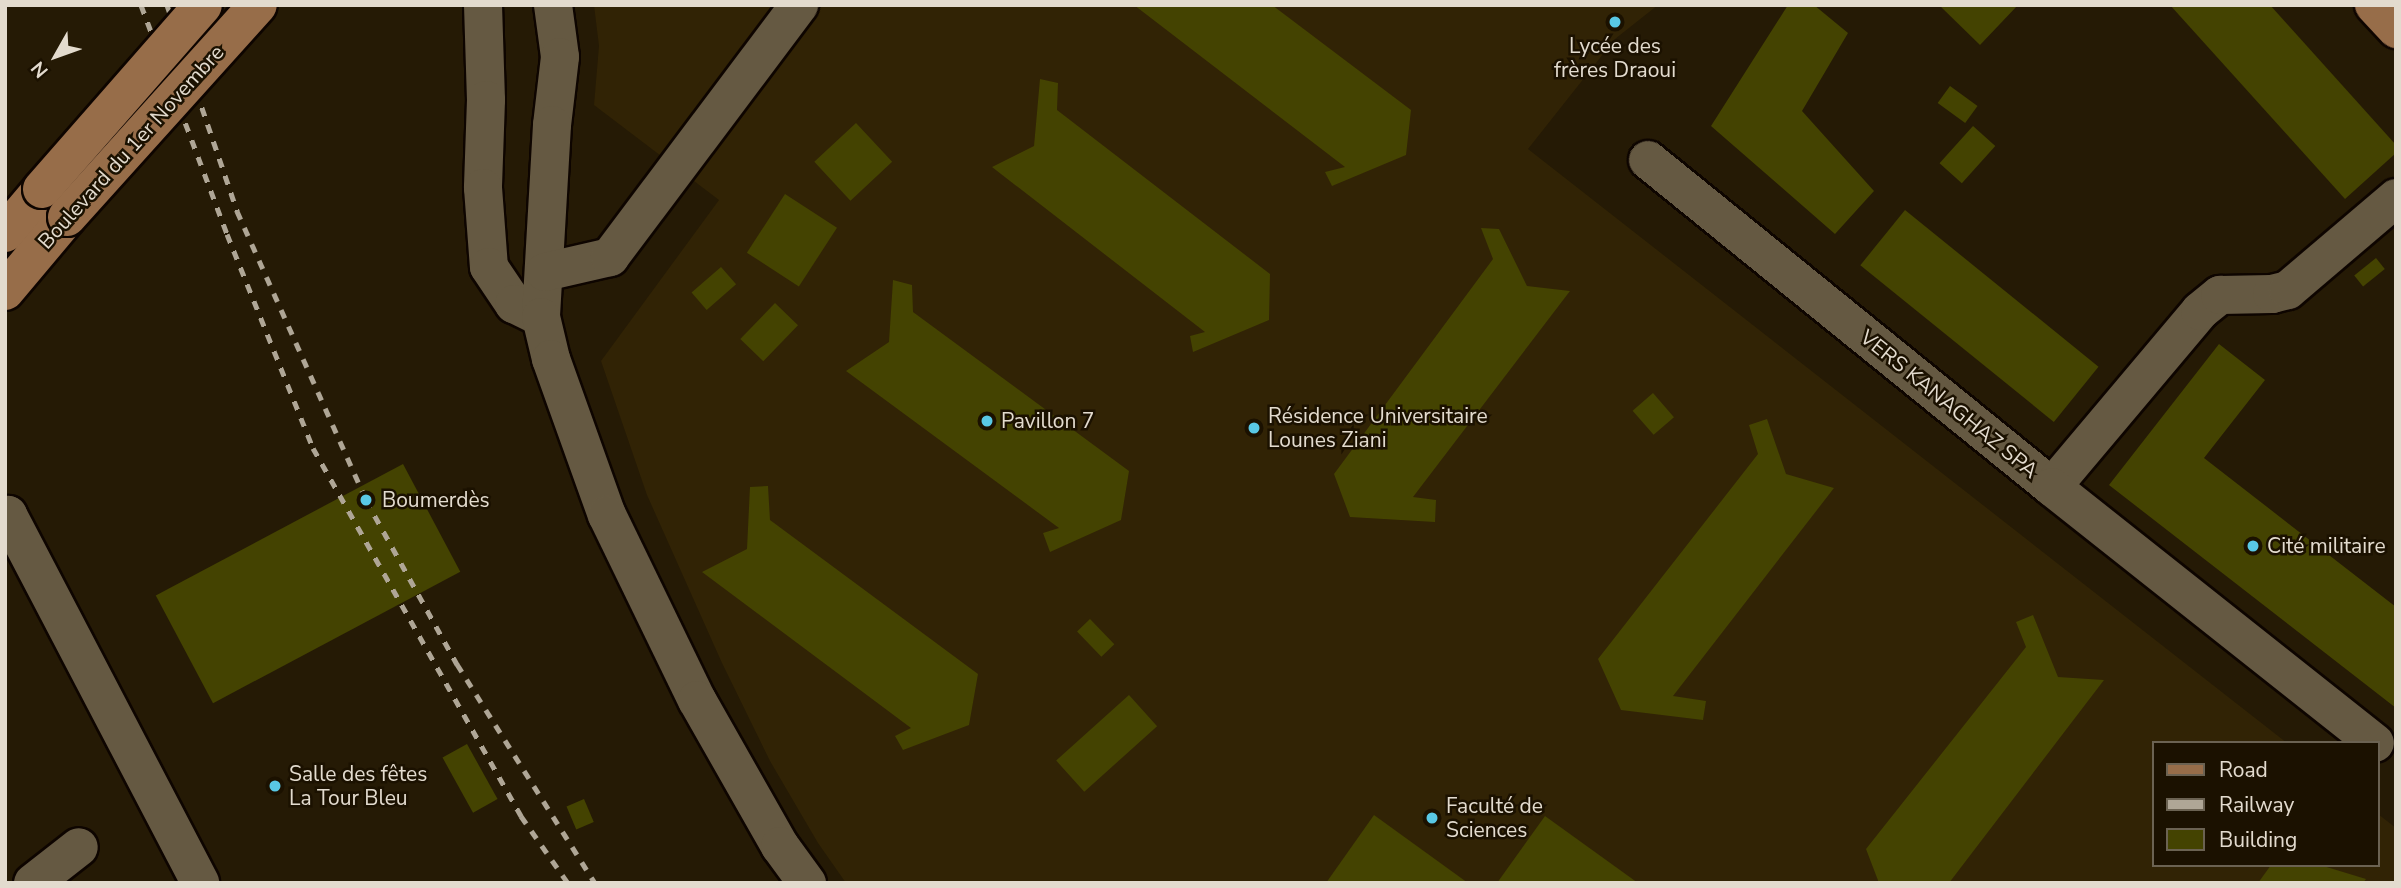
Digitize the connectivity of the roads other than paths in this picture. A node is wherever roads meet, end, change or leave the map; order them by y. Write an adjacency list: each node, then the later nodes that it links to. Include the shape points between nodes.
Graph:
1 (203, 5): 10 (main road, Boulevard du 1er Novembre, bridge)
2 (258, 5): 10 (main road, Boulevard du 1er Novembre, bridge)
3 (483, 5): 14 (lane, via 483,188 489,267 514,304)
4 (553, 5): 12 (lane, via 560,57)
5 (799, 5): 12 (lane, via 610,257)
6 (2374, 5): 7 (main road)
7 (2396, 29)
8 (1647, 160): 15 (lane, VERS KANAGHAZ SPA)
9 (2396, 198): 15 (lane, VERS KANAGHAZ SPA, via 2288,290 2220,295 2200,311)
10 (54, 203): 11 (main road, Boulevard du 1er Novembre); 13 (main road, Boulevard du 1er Novembre)
11 (5, 233)
12 (545, 272): 14 (lane)
13 (5, 291)
14 (541, 317): 23 (lane, via 551,359 607,515 697,700 780,846)
15 (2052, 486): 17 (lane)
16 (5, 520): 22 (lane, via 8,515)
17 (2373, 741)
18 (2380, 746): 19 (lane)
19 (2396, 759)
20 (79, 847): 21 (lane)
21 (33, 883)
22 (200, 883)
23 (807, 883)

